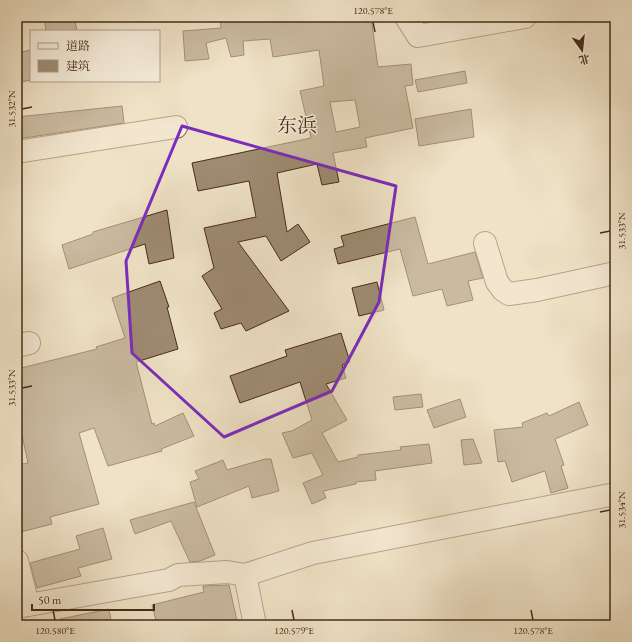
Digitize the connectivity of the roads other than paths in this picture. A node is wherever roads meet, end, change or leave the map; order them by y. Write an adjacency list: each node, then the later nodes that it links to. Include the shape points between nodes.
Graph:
1 (406, 17): 2 (street, via 418,36)
2 (524, 17)
3 (176, 127): 4 (street)
4 (17, 152)
5 (485, 243): 6 (street, via 497,282 509,294)
6 (615, 273)
7 (615, 494): 9 (street, via 313,553)
8 (17, 561): 10 (street)
9 (245, 575): 10 (street, via 227,572 178,575 169,580); 11 (street)
10 (23, 606)
11 (255, 625)

